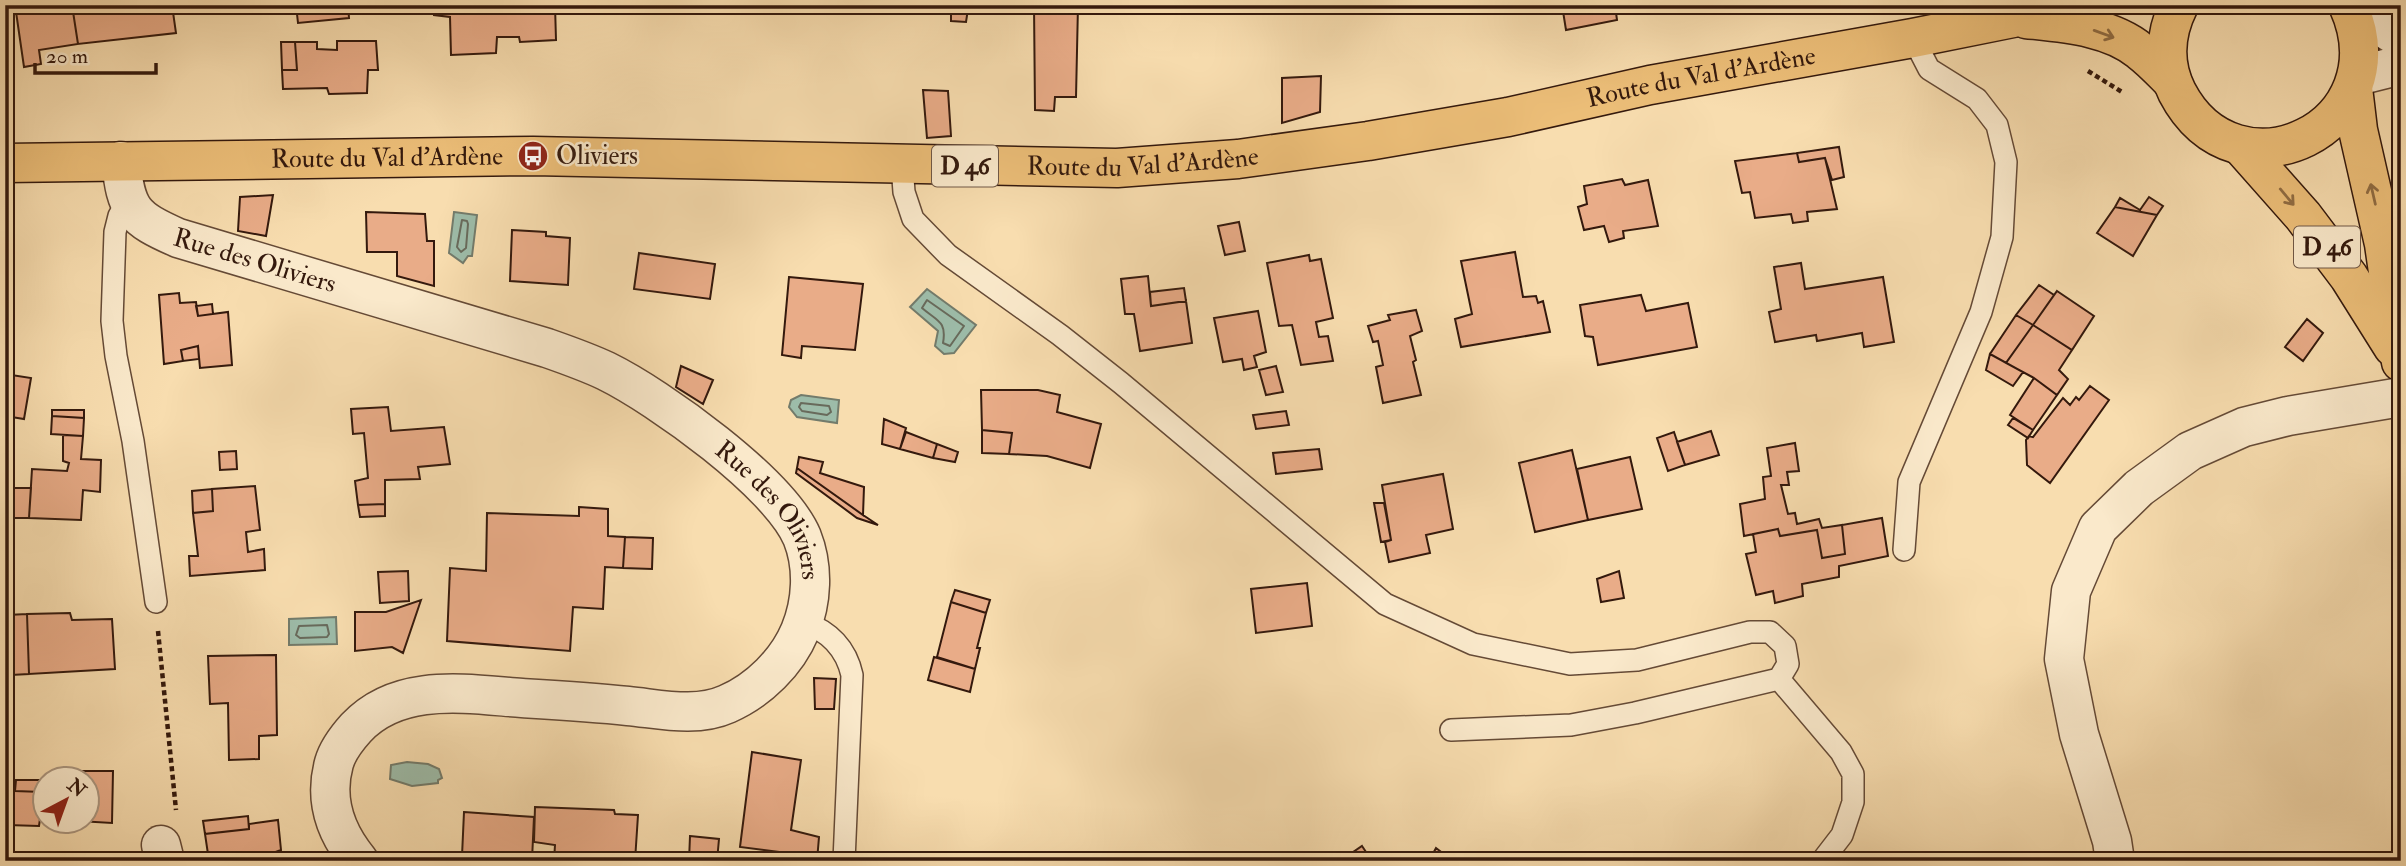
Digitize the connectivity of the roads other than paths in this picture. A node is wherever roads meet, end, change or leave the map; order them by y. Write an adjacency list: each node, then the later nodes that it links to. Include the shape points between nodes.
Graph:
1 (2059, 5): 4 (main road, Route du Val d'Ardène / D 46)
2 (2179, 5): 8 (main road, via 2169,31 2167,57)
3 (2348, 6): 6 (street); 9 (main road, via 2359,32)
4 (2013, 18): 5 (main road, Route du Val d'Ardène / D 46); 8 (main road, Route du Val d'Ardène / D 46, one-way to 8, via 2104,32 2139,49)
5 (1913, 38): 13 (main road, Route du Val d'Ardène / D 46, via 1650,85 1508,117 1238,159 1117,168); 17 (lane, via 1929,69 1977,99 1997,125 2006,162 2002,237 1981,312 1909,482)
6 (2401, 39)
7 (2401, 65): 9 (street)
8 (2172, 81): 10 (main road, via 2187,110 2211,133)
9 (2355, 82): 10 (main road, via 2339,112 2320,130 2282,146); 15 (main road, D 46, one-way to 9, via 2384,244 2358,130)
10 (2241, 146): 15 (main road, D 46, one-way to 15, via 2350,277)
11 (121, 161): 12 (main road, Route du Val d'Ardène / D 46); 13 (main road, Route du Val d'Ardène / D 46, via 533,156); 14 (street)
12 (5, 163)
13 (902, 165): 20 (lane, via 913,219 948,255 1121,383 1385,604 1473,643 1570,664 1637,660 1750,632 1770,632 1785,646 1788,664)
14 (128, 201): 18 (lane, via 115,232 113,321); 19 (street, Rue des Oliviers, via 138,217 178,238 547,348 633,386 723,451 791,516 808,559 810,581)
15 (2400, 360)
16 (2401, 397): 25 (street, via 2244,427 2190,451 2139,488 2098,528 2071,591 2064,659)
17 (1903, 550)
18 (156, 602)
19 (803, 621): 22 (street, Rue des Oliviers, via 794,645 757,687 705,711 434,693 386,705 368,715 337,753 331,772 335,822); 23 (lane, via 828,634 841,648 852,675)
20 (1779, 679): 21 (lane, via 1571,725); 24 (lane, via 1841,752 1853,774 1853,802 1842,835)
21 (1451, 730)
22 (359, 861)
23 (844, 861)
24 (1822, 861)
25 (2115, 861)

